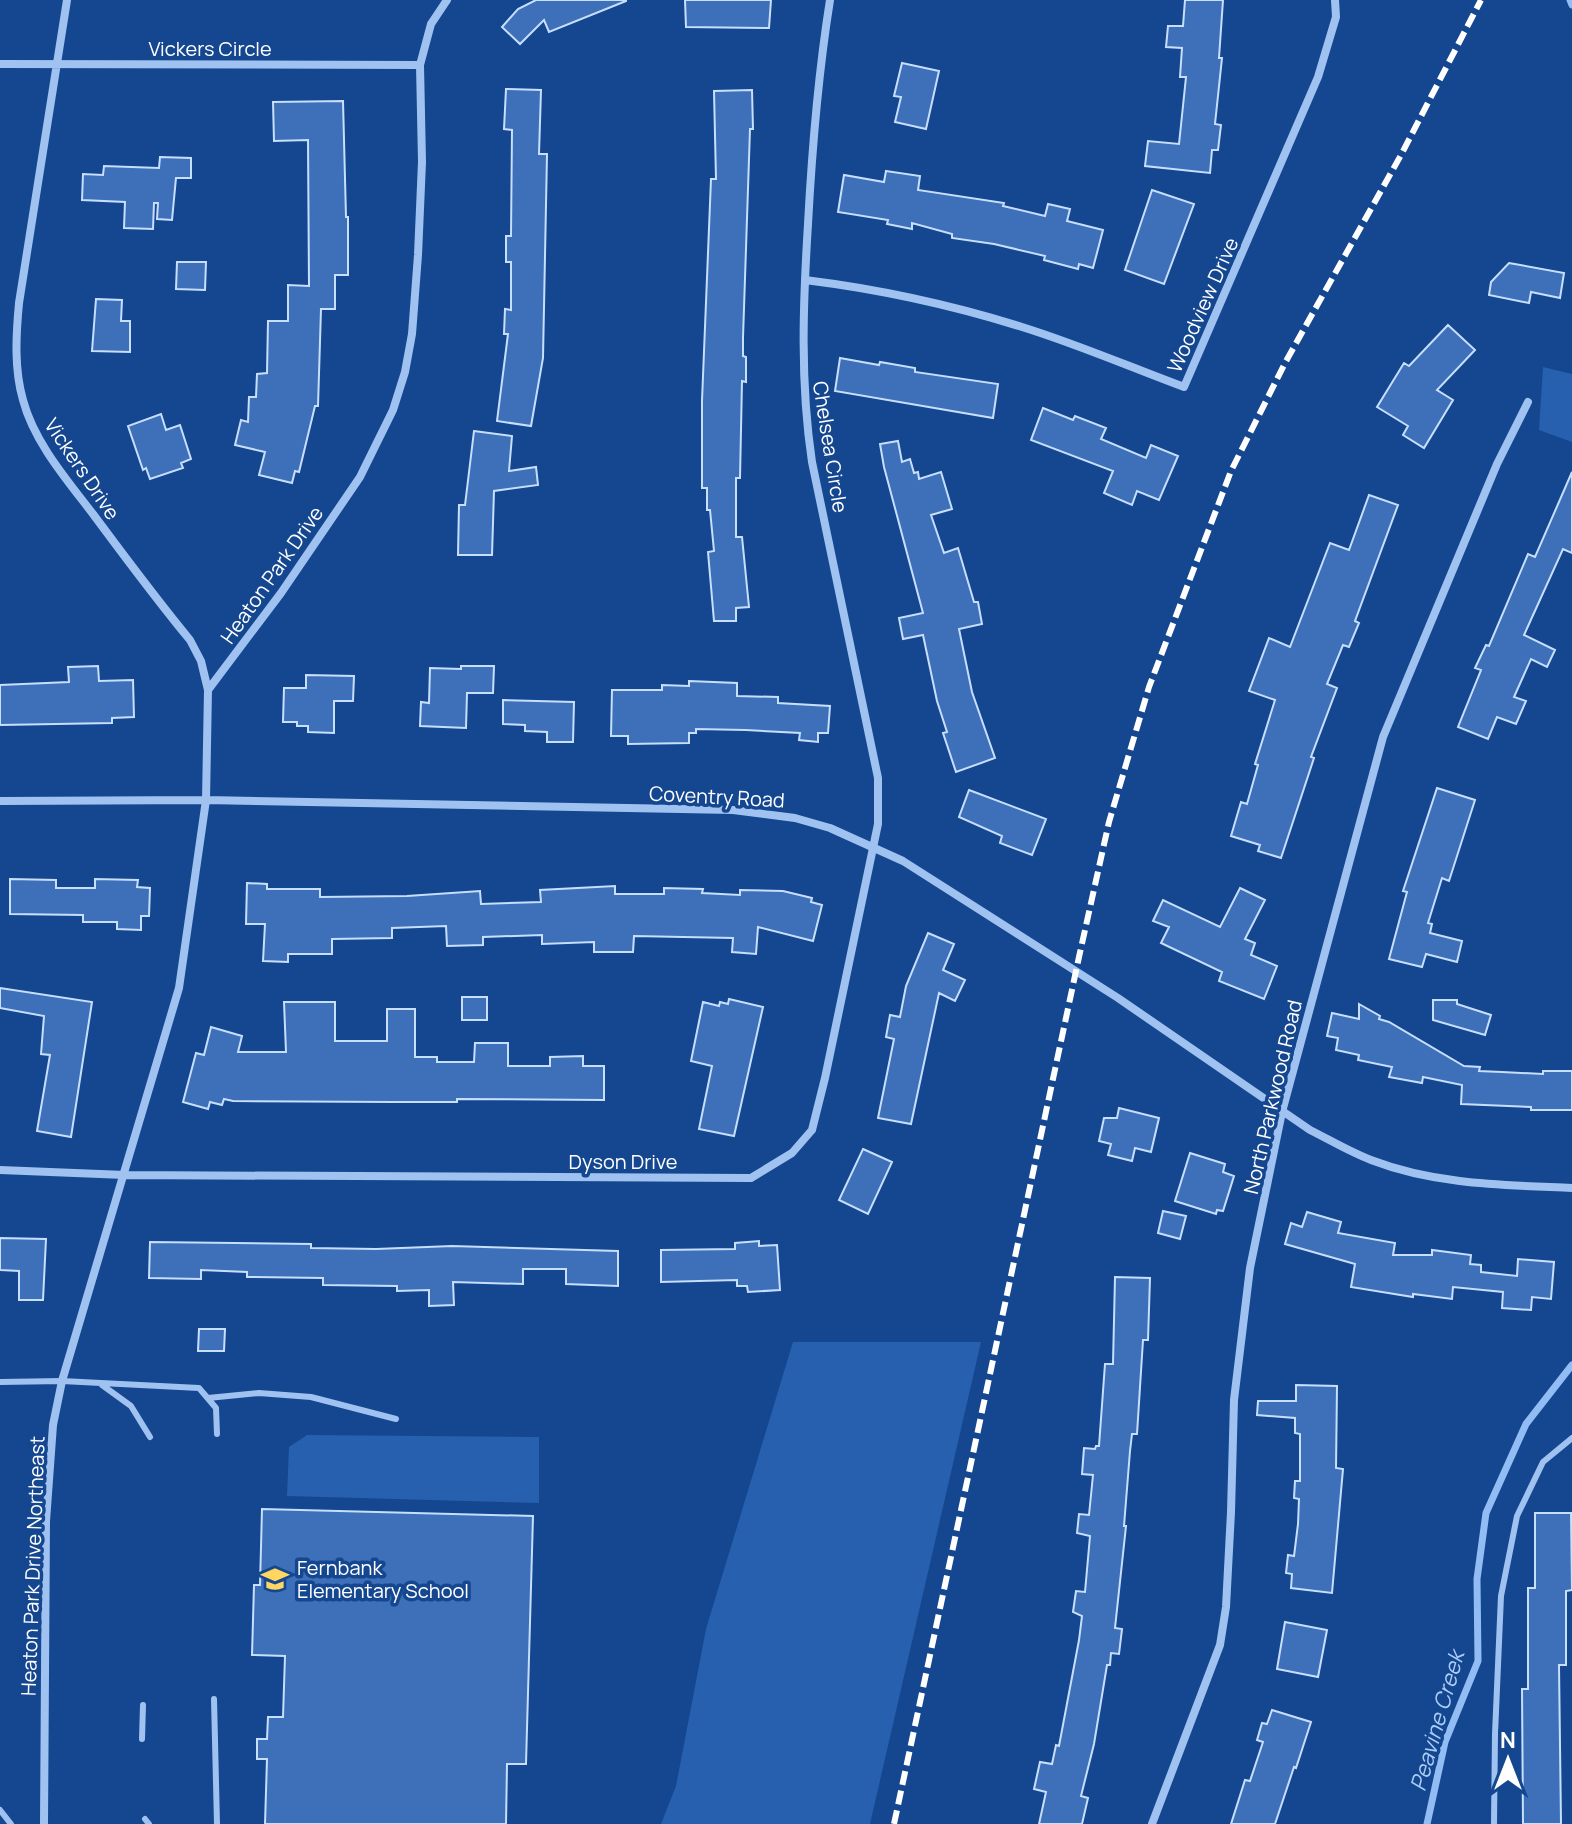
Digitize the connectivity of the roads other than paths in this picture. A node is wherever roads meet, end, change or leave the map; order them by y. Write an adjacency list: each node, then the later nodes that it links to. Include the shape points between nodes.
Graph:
1 (67, 0): 6 (street, Vickers Drive)
2 (447, 0): 7 (street, Heaton Park Drive, via 431,24)
3 (830, 0): 8 (street, Chelsea Circle, via 814,120)
4 (1335, 0): 8 (street, Woodview Drive, via 1336,17 1318,77 1184,387 997,319)
5 (0, 64): 6 (street, Vickers Circle)
6 (57, 64): 7 (street, Vickers Circle); 10 (street, Vickers Drive, via 19,303 22,400 72,486 190,640)
7 (420, 65): 10 (street, Heaton Park Drive, via 422,162 412,334 393,410 360,477)
8 (805, 280): 13 (street, Chelsea Circle, via 805,410 878,778 878,824)
9 (1528, 402): 14 (street, North Parkwood Road, via 1383,737)
10 (208, 690): 11 (street)
11 (206, 800): 12 (street, Coventry Road); 13 (street, Coventry Road, via 733,810 795,818); 16 (street, via 179,988)
12 (0, 801)
13 (872, 846): 14 (street, Coventry Road, via 1118,998); 16 (street, Dyson Drive, via 812,1130 792,1153 751,1178)
14 (1282, 1112): 17 (street, Coventry Road, via 1341,1146 1402,1170 1457,1182); 33 (street, North Parkwood Road, via 1250,1268 1234,1400 1230,1541 1220,1645)
15 (0, 1170): 16 (street, Dyson Drive)
16 (125, 1175): 18 (street, Heaton Park Drive Northeast)
17 (1572, 1188)
18 (62, 1381): 19 (lane); 20 (lane); 31 (street, Heaton Park Drive Northeast, via 46,1521)
19 (0, 1382)
20 (102, 1385): 21 (lane, via 199,1388); 24 (lane, via 131,1406)
21 (208, 1398): 22 (lane, via 259,1393 311,1397); 23 (lane, via 216,1408)
22 (396, 1419)
23 (217, 1434)
24 (150, 1437)
25 (1572, 1438): 34 (lane, via 1543,1462 1517,1516 1501,1596)
26 (214, 1699): 32 (lane)
27 (143, 1705): 28 (lane)
28 (142, 1739)
29 (0, 1810): 30 (lane)
30 (11, 1824)
31 (44, 1824)
32 (217, 1824)
33 (1152, 1824)
34 (1494, 1824)

